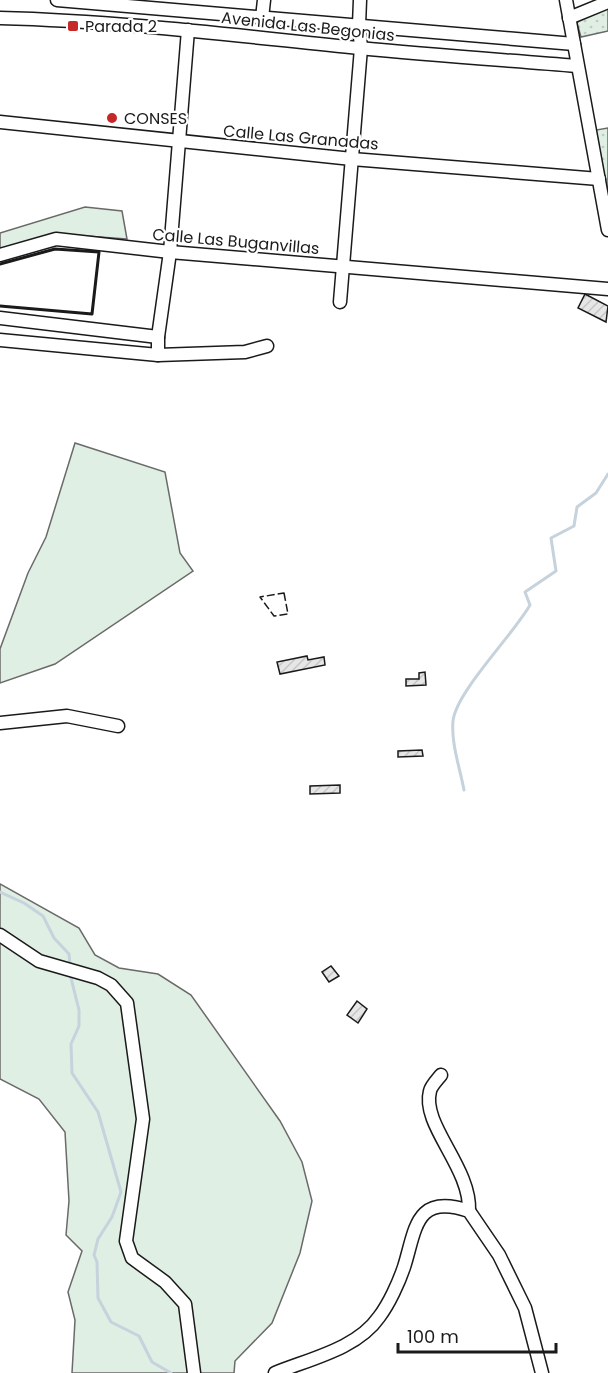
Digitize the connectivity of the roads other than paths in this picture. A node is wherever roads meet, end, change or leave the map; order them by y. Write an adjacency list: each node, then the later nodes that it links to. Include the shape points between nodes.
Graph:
1 (57, 0): 5 (street, Avenida Las Begonias)
2 (264, 0): 9 (street)
3 (360, 0): 12 (street)
4 (566, 0): 10 (street)
5 (76, 2): 7 (street, Avenida Las Begonias); 11 (street)
6 (608, 2): 10 (street)
7 (172, 4): 9 (street, Avenida Las Begonias); 13 (street)
8 (0, 18): 11 (street, Avenida Las Begonias)
9 (262, 18): 12 (street, Avenida Las Begonias)
10 (569, 18): 15 (street)
11 (73, 20): 13 (street, Avenida Las Begonias)
12 (358, 25): 15 (street, Avenida Las Begonias); 16 (street)
13 (173, 27): 14 (street, Avenida Las Begonias)
14 (188, 30): 16 (street, Avenida Las Begonias); 19 (street)
15 (574, 44): 17 (street)
16 (361, 48): 17 (street, Avenida Las Begonias); 20 (street)
17 (577, 66): 21 (street)
18 (0, 122): 19 (street, Calle Las Granadas)
19 (179, 142): 20 (street, Calle Las Granadas); 23 (street)
20 (352, 159): 21 (street, Calle Las Granadas); 25 (street)
21 (599, 179): 22 (street)
22 (608, 230)
23 (170, 252): 24 (street, Calle Las Buganvillas, via 56,239); 25 (street, Calle Las Buganvillas); 29 (street)
24 (0, 255)
25 (342, 267): 26 (street, Calle Las Buganvillas); 27 (street)
26 (608, 288)
27 (340, 302)
28 (0, 318): 29 (street)
29 (158, 337): 32 (street)
30 (0, 340): 32 (street)
31 (267, 346): 32 (street, via 245,352)
32 (158, 355)
33 (0, 723): 34 (street, via 67,716)
34 (118, 726)
35 (0, 935): 38 (street, via 39,961 111,985 127,1003 143,1119 127,1250 185,1305)
36 (441, 1076): 37 (street, via 430,1091 431,1108 437,1130 465,1178)
37 (469, 1210): 39 (street, via 444,1206 421,1214 403,1269 379,1317 357,1339); 40 (street, via 499,1256 525,1308)
38 (194, 1373)
39 (275, 1373)
40 (542, 1373)

